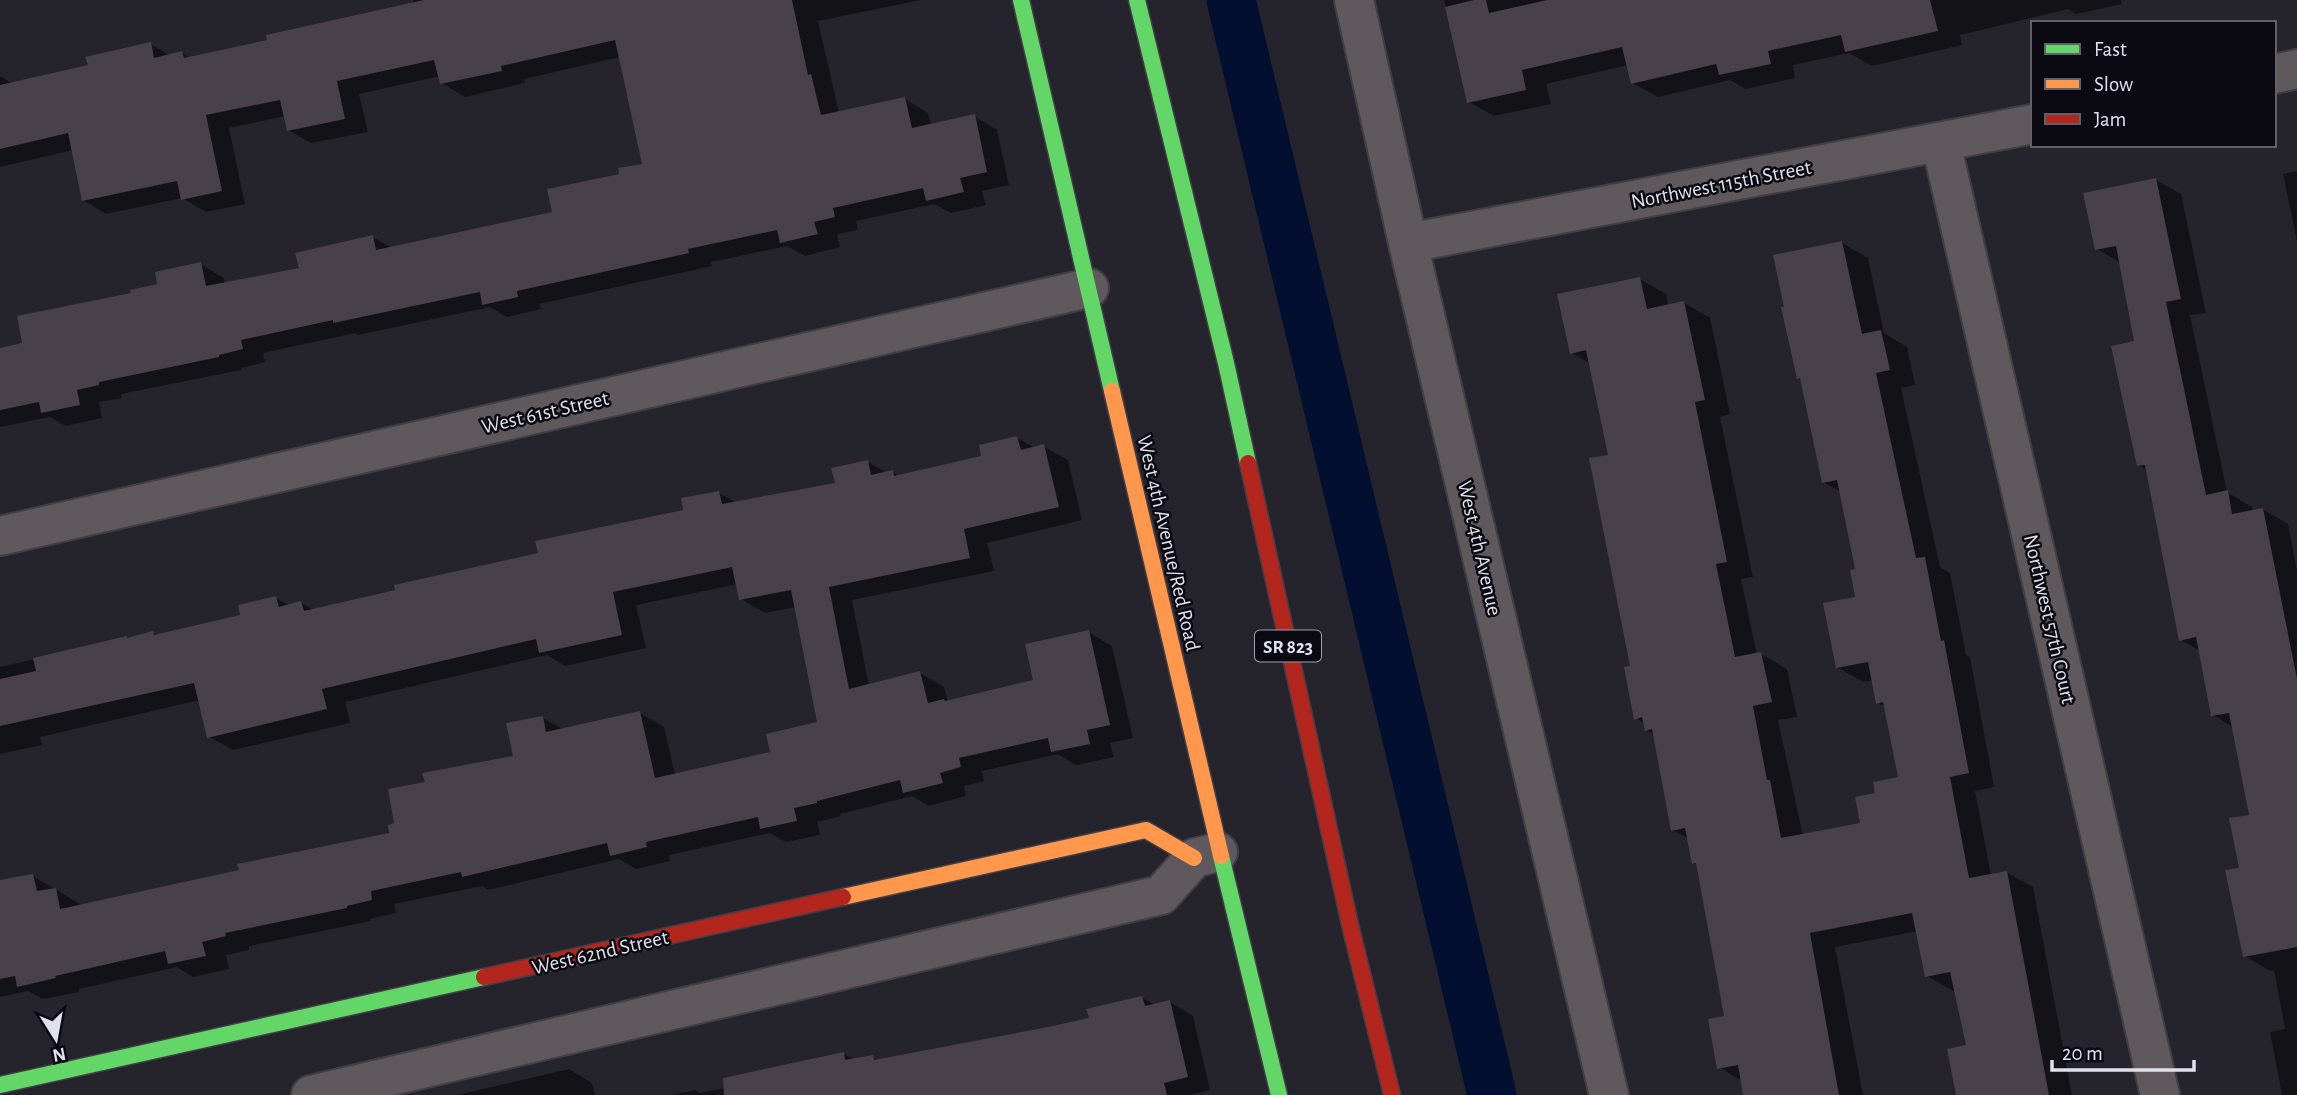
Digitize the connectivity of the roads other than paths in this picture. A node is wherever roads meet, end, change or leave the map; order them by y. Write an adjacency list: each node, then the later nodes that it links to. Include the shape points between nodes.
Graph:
1 (1021, 0): 9 (main road, West 4th Avenue/Red Road)
2 (1137, 0): 15 (main road, SR 823, via 1226,363)
3 (1354, 0): 8 (street, West 4th Avenue)
4 (2297, 69): 5 (street)
5 (2276, 74)
6 (2031, 124): 7 (street, Northwest 115th Street)
7 (1941, 143): 8 (street, Northwest 115th Street); 17 (street, Northwest 57th Court)
8 (1408, 243): 16 (street, West 4th Avenue)
9 (1089, 288): 10 (street, West 61st Street); 11 (main road, West 4th Avenue/Red Road)
10 (0, 536)
11 (1206, 855): 12 (main road, West 62nd Street, via 1146,831); 13 (street, via 1161,895); 14 (main road, West 4th Avenue/Red Road)
12 (0, 1085)
13 (311, 1095)
14 (1279, 1095)
15 (1392, 1095)
16 (1609, 1095)
17 (2160, 1095)

